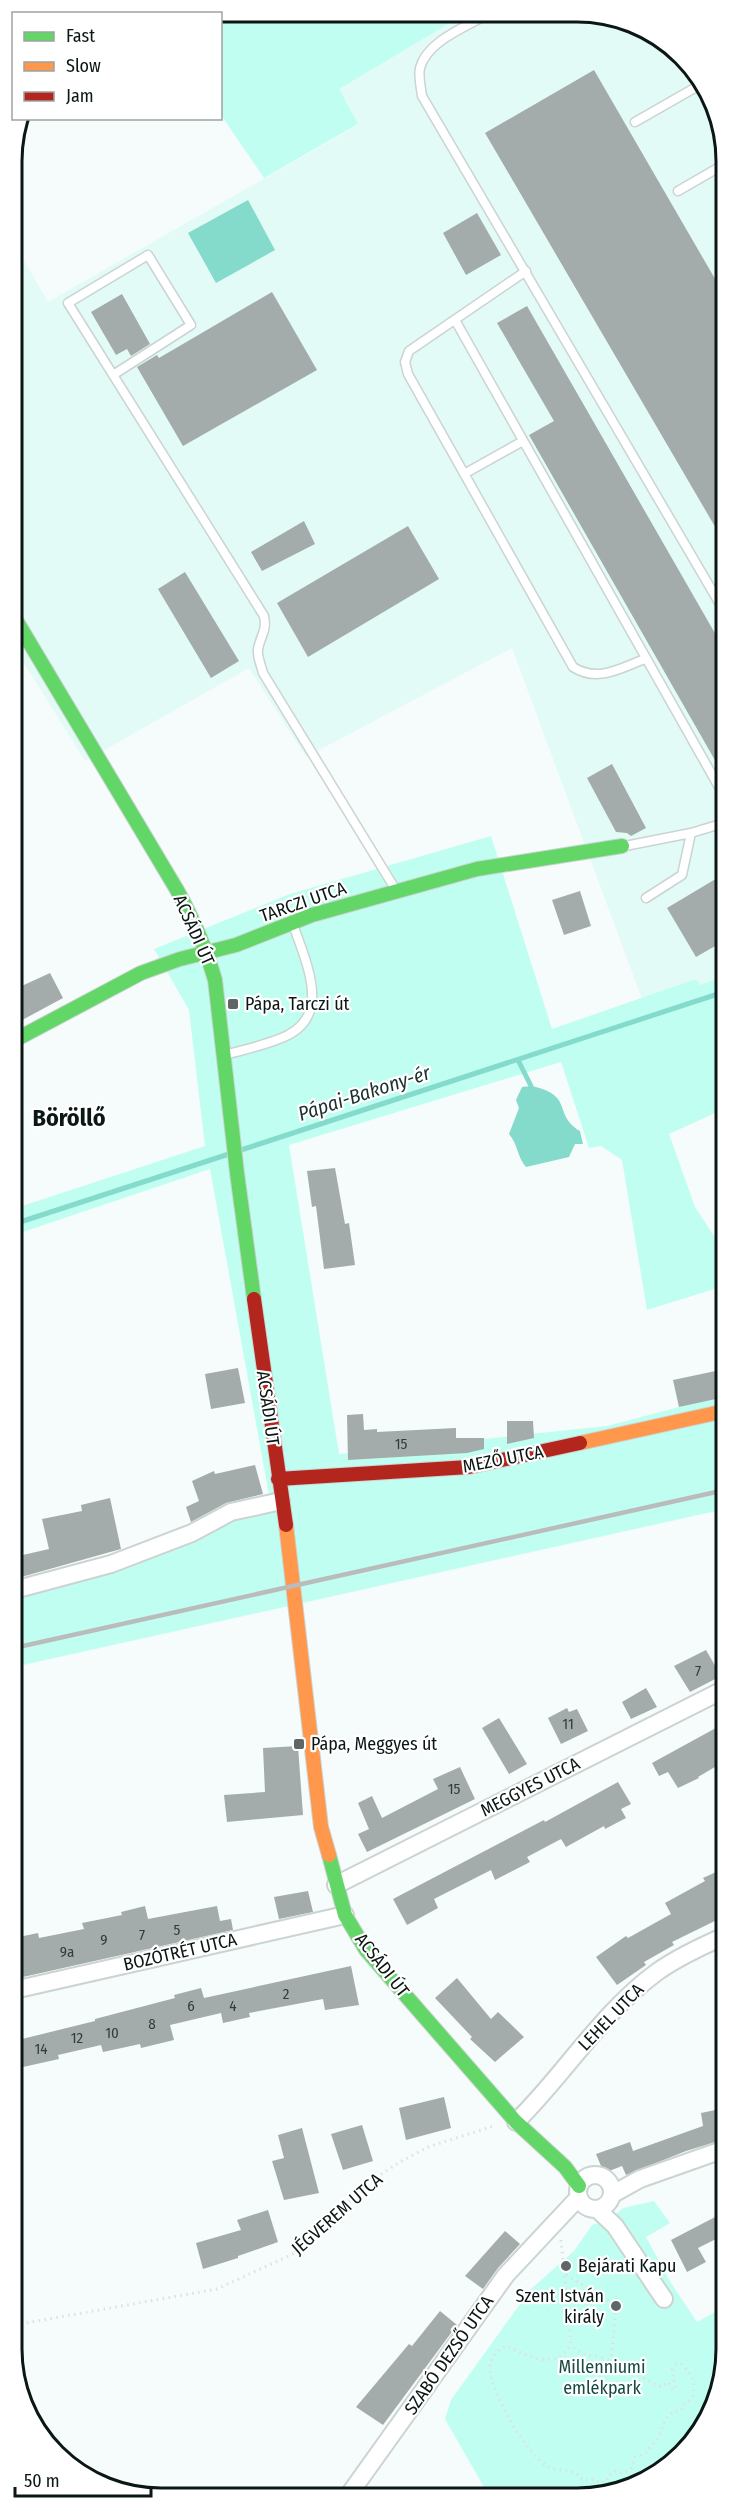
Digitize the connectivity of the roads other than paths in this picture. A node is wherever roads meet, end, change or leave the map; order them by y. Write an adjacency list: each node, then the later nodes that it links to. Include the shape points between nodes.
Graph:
1 (474, 22): 6 (lane, via 434,46 423,60 419,71 422,96)
2 (694, 88): 3 (lane)
3 (635, 122)
4 (716, 169): 5 (lane)
5 (678, 191)
6 (526, 271): 7 (lane); 11 (lane)
7 (455, 320): 9 (lane); 10 (lane, via 409,351 405,362)
8 (112, 375): 8 (lane, via 68,303 148,255 191,325); 18 (lane, via 264,616 266,628 258,648 263,673)
9 (523, 441): 10 (lane); 13 (lane)
10 (464, 474): 13 (lane, via 573,667 600,675)
11 (716, 597)
12 (23, 631): 21 (street, ACSÁDI ÚT, via 178,893)
13 (645, 659): 14 (lane)
14 (716, 782)
15 (716, 826): 16 (lane)
16 (691, 833): 17 (lane); 19 (lane, via 682,875)
17 (622, 846): 18 (street, TARCZI UTCA, via 477,870)
18 (396, 890): 20 (street, TARCZI UTCA)
19 (646, 898)
20 (293, 924): 21 (street, TARCZI UTCA); 23 (lane, via 311,980 313,994 308,1018 280,1039)
21 (209, 953): 22 (street, TARCZI UTCA, via 141,974); 23 (street, ACSÁDI ÚT)
22 (23, 1036)
23 (225, 1055): 25 (street, ACSÁDI ÚT, via 232,1136)
24 (715, 1413): 25 (street, MEZŐ UTCA, via 469,1467)
25 (278, 1479): 26 (street, ACSÁDI ÚT)
26 (281, 1501): 27 (street, via 231,1512 192,1533 111,1564); 29 (street, ACSÁDI ÚT, via 321,1827)
27 (22, 1588)
28 (715, 1694): 29 (street, MEGGYES UTCA)
29 (336, 1885): 30 (street, ACSÁDI ÚT)
30 (345, 1915): 32 (street, BOZÓTRÉT UTCA); 33 (street, ACSÁDI ÚT, via 366,1950)
31 (715, 1939): 33 (street, LEHEL UTCA, via 657,1972 631,1994)
32 (22, 1988)
33 (516, 2122): 35 (street, ACSÁDI ÚT)
34 (715, 2152): 36 (street)
35 (565, 2168): 36 (street, ACSÁDI ÚT)
36 (595, 2194): 37 (street); 38 (street, SZABÓ DEZSŐ UTCA, via 559,2221 506,2275)
37 (664, 2299)
38 (354, 2488)

